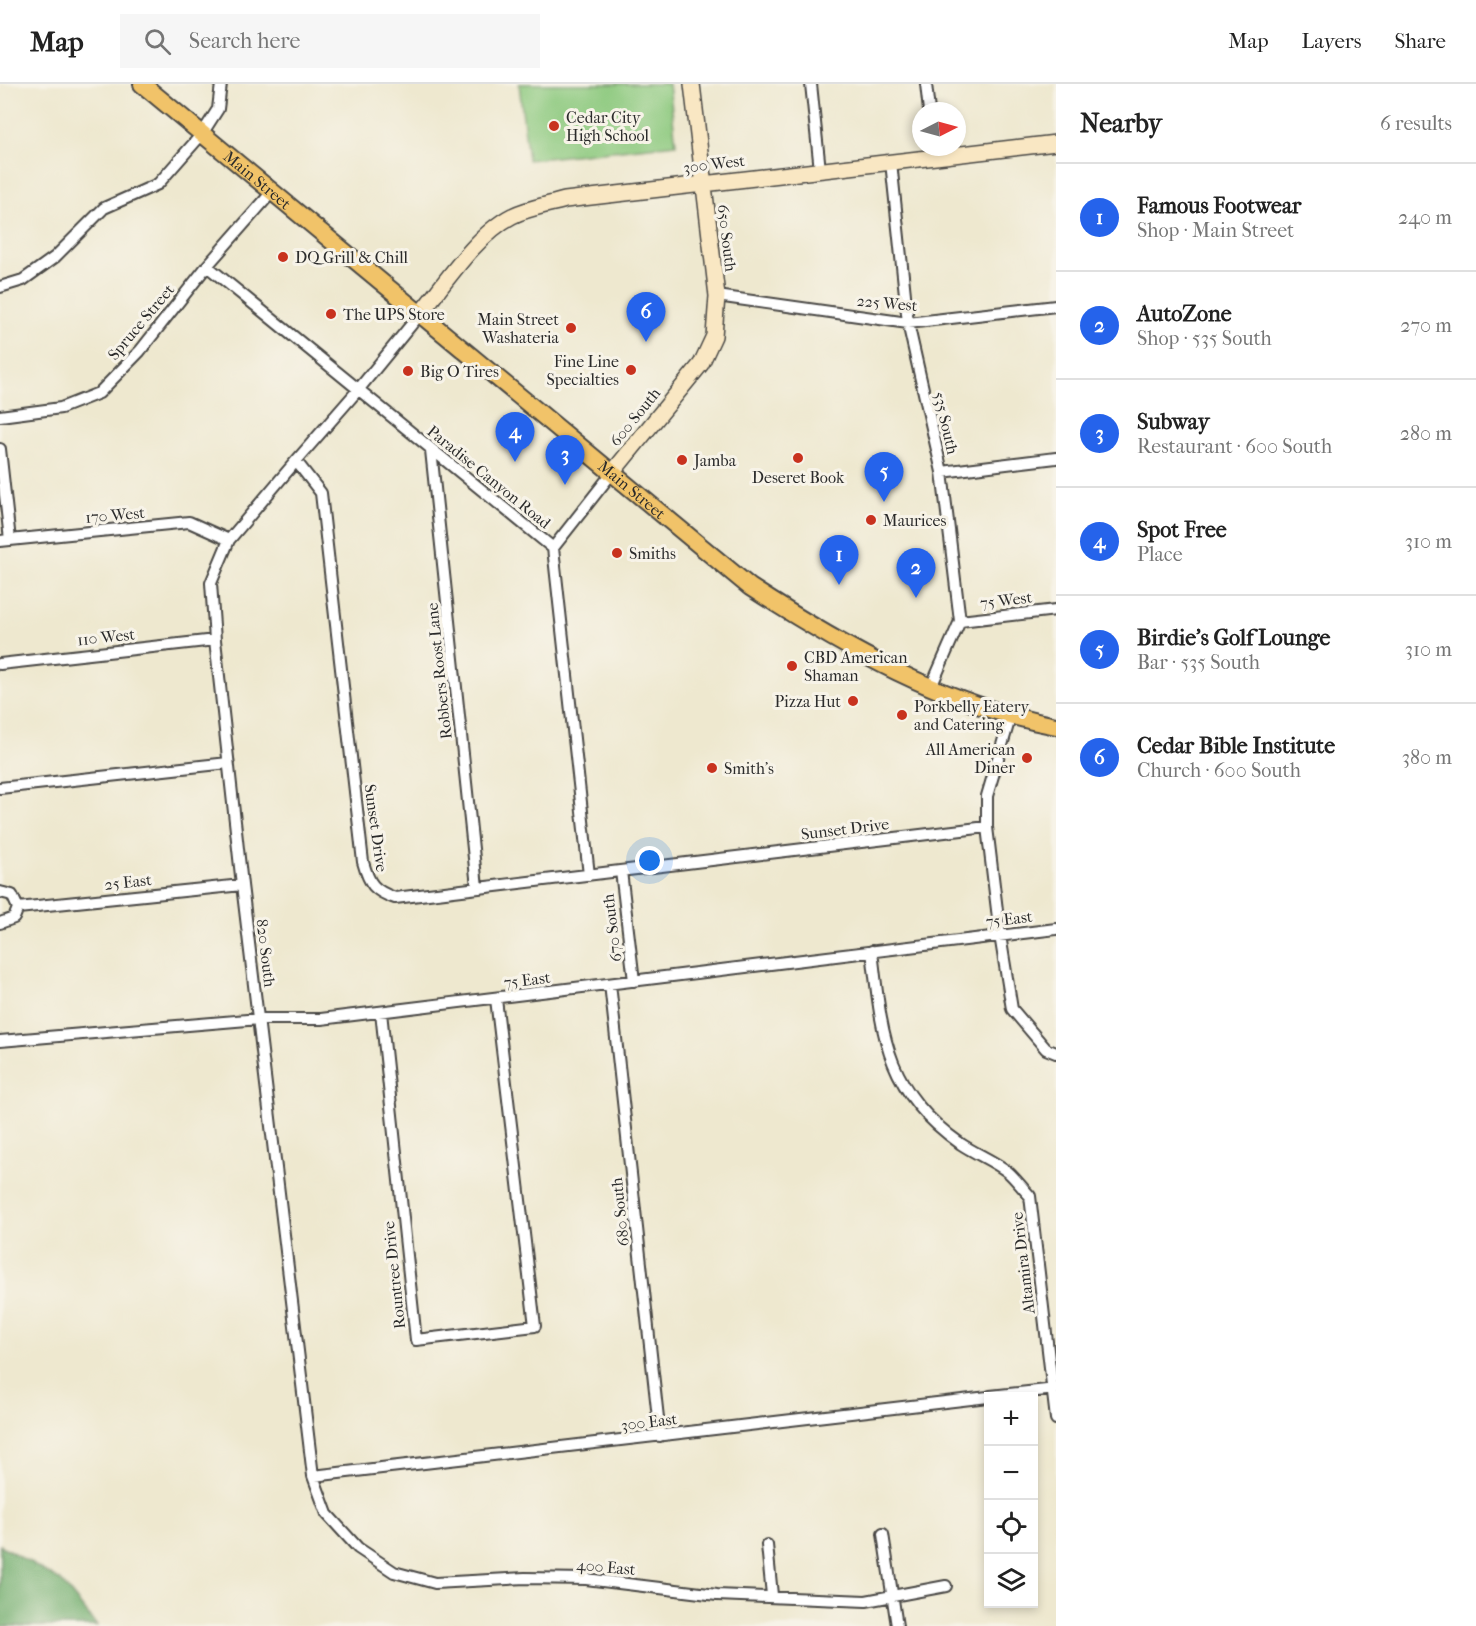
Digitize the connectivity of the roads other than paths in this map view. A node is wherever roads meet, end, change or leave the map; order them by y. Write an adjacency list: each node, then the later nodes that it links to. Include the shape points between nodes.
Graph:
1 (142, 84): 7 (main road, Main Street)
2 (221, 84): 7 (street, via 218,109)
3 (692, 84): 13 (street)
4 (811, 84): 12 (street)
5 (926, 84): 6 (street)
6 (927, 102)
7 (202, 134): 14 (main road, Main Street); 16 (street, via 158,184 104,208 56,258 23,280)
8 (1056, 143): 9 (street, 300 West)
9 (966, 150)
10 (916, 156): 11 (street, 300 West)
11 (891, 162): 12 (street, 300 West); 20 (street, 535 South)
12 (820, 170): 13 (street, 300 West)
13 (702, 184): 17 (street, 650 South); 19 (street, 300 West, via 565,200 513,216 479,243)
14 (272, 192): 15 (street, Spruce Street); 19 (main road, Main Street)
15 (207, 266): 21 (street, Paradise Canyon Road); 22 (street, Spruce Street, via 140,351 99,393 61,408)
16 (0, 287)
17 (717, 297): 20 (street, 225 West); 28 (street, 600 South, via 714,336 701,364)
18 (1056, 306): 20 (street, 225 West)
19 (420, 314): 21 (street); 28 (main road, Main Street)
20 (908, 323): 27 (street, 535 South)
21 (358, 390): 24 (street, Paradise Canyon Road); 26 (street)
22 (0, 416)
23 (0, 449): 29 (street)
24 (431, 450): 31 (street, Paradise Canyon Road); 45 (street, Robbers Roost Lane)
25 (1056, 458): 27 (street)
26 (296, 461): 30 (street, 820 South); 45 (street, Sunset Drive, via 321,493 368,882 378,893 395,898)
27 (942, 472): 33 (street, 535 South)
28 (612, 473): 31 (street, 600 South); 36 (main road, Main Street, via 750,587 840,642)
29 (5, 540): 30 (street, 170 West, via 189,522)
30 (229, 540): 34 (street, 820 South, via 211,583)
31 (553, 548): 43 (street, Paradise Canyon Road)
32 (1056, 610): 33 (street, 75 West)
33 (960, 621): 36 (street)
34 (215, 640): 35 (street, 110 West); 39 (street, 820 South)
35 (0, 664)
36 (930, 687): 37 (main road, Main Street)
37 (1010, 718): 38 (main road, Main Street); 41 (street, via 987,796)
38 (1056, 726)
39 (228, 763): 40 (street); 44 (street, 820 South)
40 (0, 788)
41 (987, 827): 42 (street, Sunset Drive); 50 (street)
42 (621, 871): 43 (street, Sunset Drive); 52 (street, 670 South)
43 (589, 875): 45 (street, Sunset Drive)
44 (242, 885): 47 (street, 25 East); 56 (street, 820 South)
45 (477, 887)
46 (0, 892): 47 (street, via 12,895)
47 (18, 908): 48 (street, via 14,918)
48 (0, 923)
49 (1056, 928): 50 (street, 75 East)
50 (1000, 935): 51 (street, 75 East); 58 (street, via 1012,1009 1046,1049)
51 (872, 951): 52 (street, 75 East); 59 (street, Altamira Drive, via 881,1028 897,1076 926,1115 961,1144 1009,1172 1030,1197)
52 (634, 981): 53 (street, 75 East)
53 (610, 984): 54 (street, 75 East); 63 (street, 680 South)
54 (496, 999): 55 (street, 75 East); 55 (street, Rountree Drive, via 535,1326 452,1337 416,1340)
55 (381, 1012): 56 (street, 75 East, via 321,1019)
56 (259, 1019): 57 (street, 75 East); 64 (street, 820 South)
57 (0, 1041)
58 (1056, 1053)
59 (1054, 1389): 60 (street, 300 East); 62 (street, Altamira Drive)
60 (1030, 1392)
61 (984, 1398): 63 (street, 300 East)
62 (1056, 1419)
63 (660, 1436): 64 (street, 300 East)
64 (313, 1476): 68 (street, 400 East, via 327,1514 358,1548 394,1572 435,1583 586,1579 717,1594)
65 (883, 1534): 69 (street)
66 (767, 1545): 68 (street)
67 (946, 1586): 69 (street, 400 East)
68 (772, 1595): 69 (street, 400 East, via 866,1601)
69 (894, 1596): 70 (street)
70 (897, 1626)

